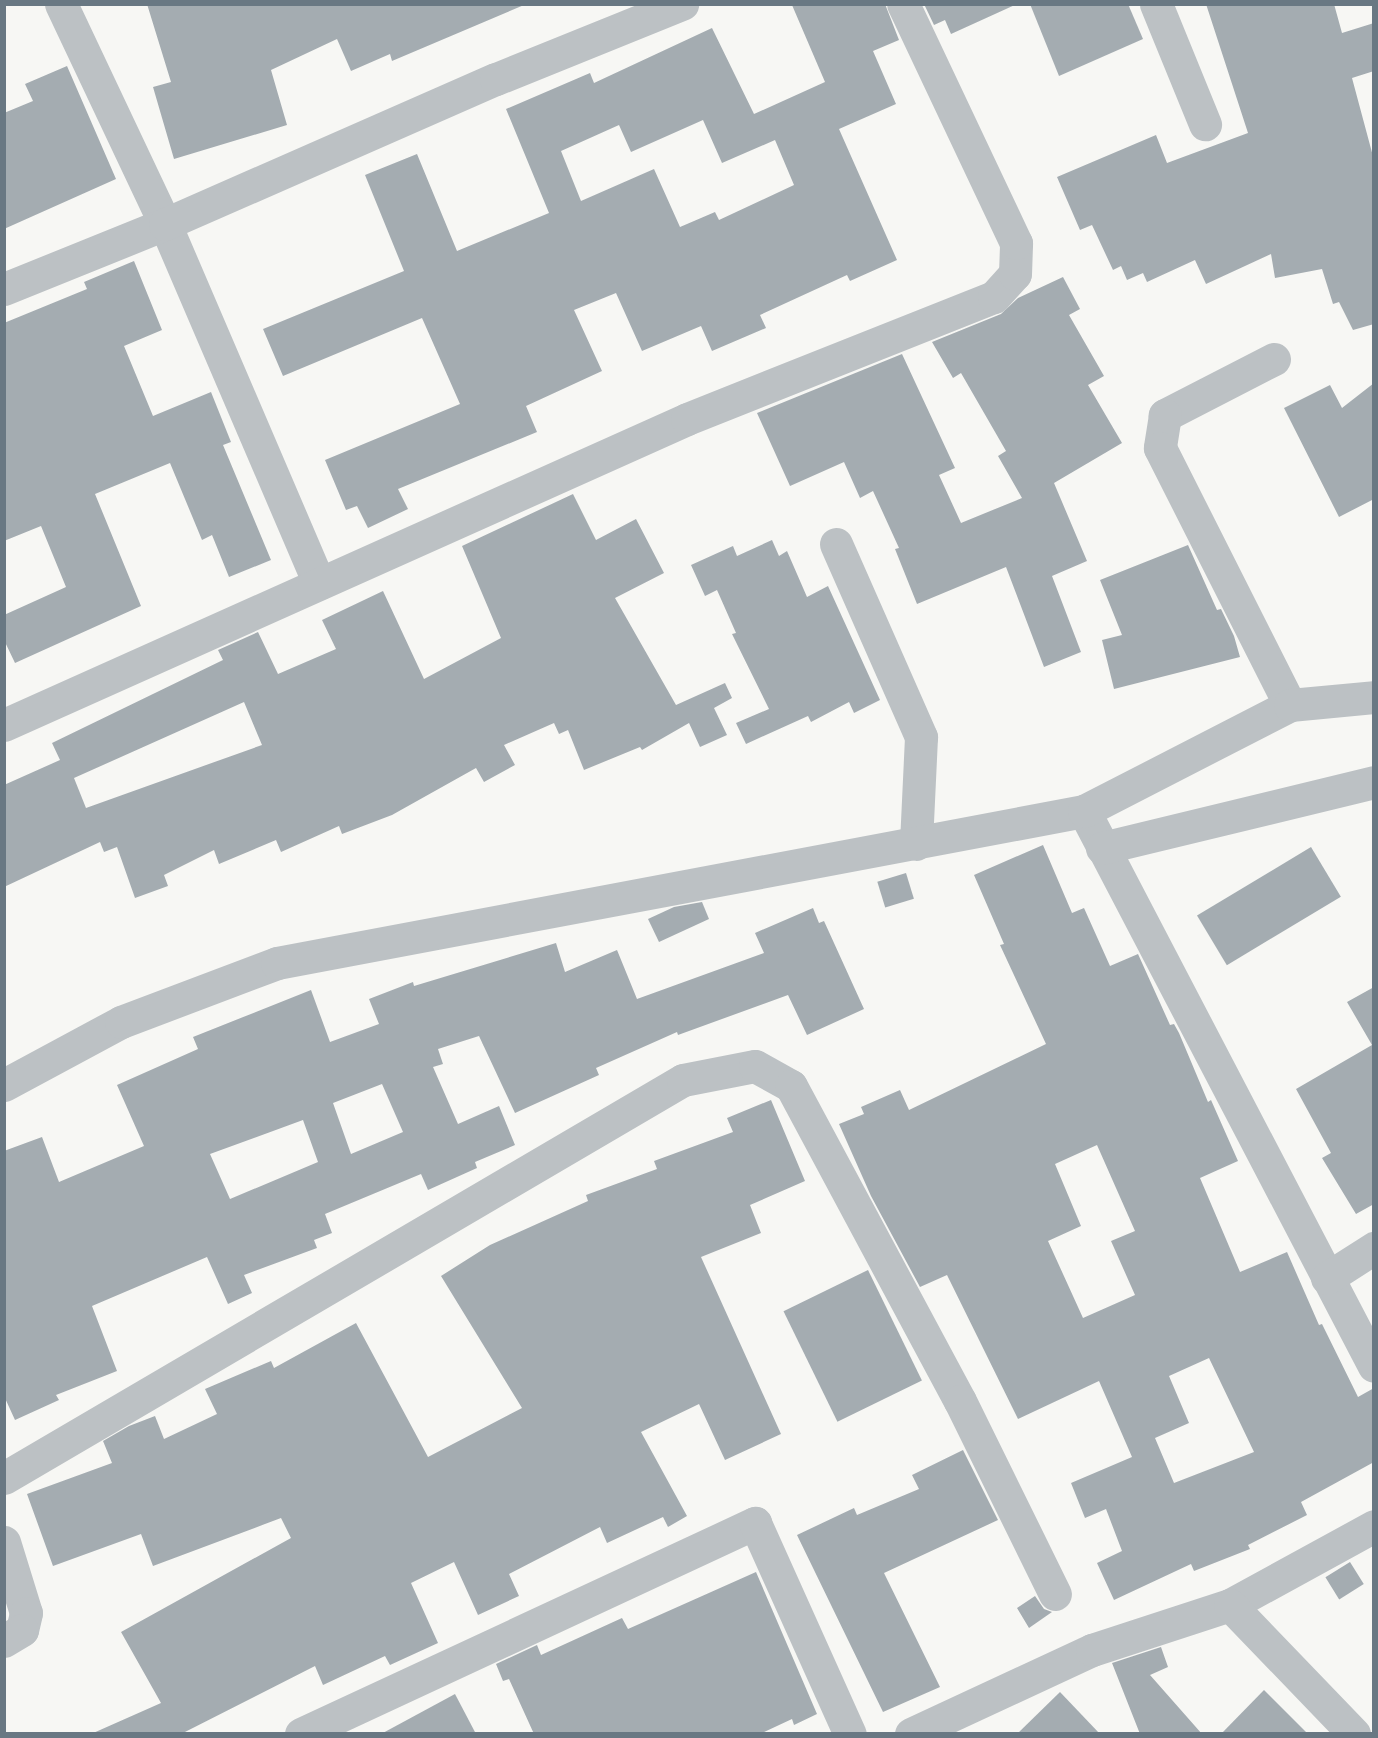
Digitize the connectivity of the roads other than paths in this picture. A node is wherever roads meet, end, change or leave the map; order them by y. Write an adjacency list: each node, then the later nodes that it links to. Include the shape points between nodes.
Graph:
1 (61, 4): 6 (street)
2 (682, 4): 6 (street, via 496,79)
3 (903, 4): 10 (street, via 1016,243 1015,274 994,297 687,419)
4 (1156, 4): 5 (street)
5 (1205, 124)
6 (165, 224): 7 (street); 10 (street)
7 (4, 289)
8 (1274, 359): 12 (street, via 1165,415 1160,448)
9 (836, 544): 16 (street, via 921,737)
10 (319, 583): 13 (street)
11 (1374, 697): 12 (street)
12 (1290, 705): 15 (street)
13 (4, 725)
14 (1374, 782): 17 (street)
15 (1084, 811): 16 (street); 17 (street)
16 (916, 844): 18 (street, via 277,963 121,1022)
17 (1102, 848): 20 (street)
18 (4, 1085)
19 (1374, 1248): 20 (street)
20 (1327, 1278): 21 (street)
21 (1374, 1366)
22 (4, 1478): 25 (street, via 682,1080 755,1066 791,1086 960,1401)
23 (1374, 1526): 26 (street)
24 (4, 1542): 27 (street, via 26,1613 22,1630)
25 (1055, 1594)
26 (1230, 1605): 30 (street, via 1092,1650); 31 (street)
27 (4, 1641)
28 (301, 1734): 29 (street, via 755,1523)
29 (850, 1734)
30 (911, 1734)
31 (1354, 1734)

